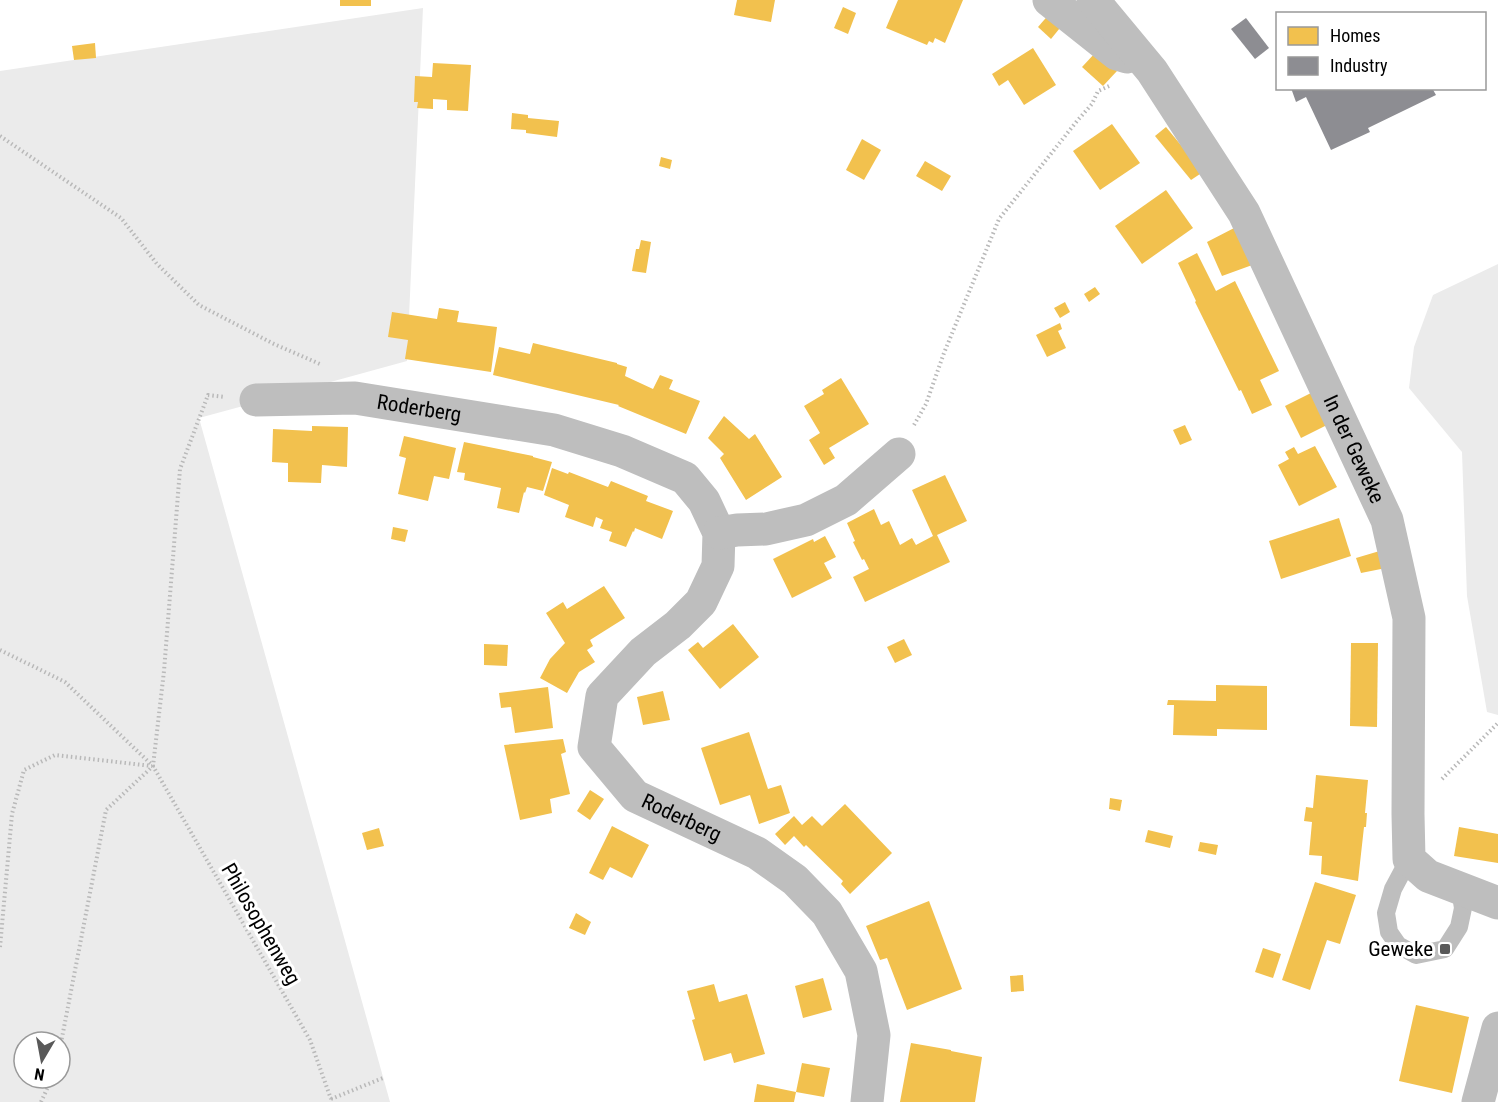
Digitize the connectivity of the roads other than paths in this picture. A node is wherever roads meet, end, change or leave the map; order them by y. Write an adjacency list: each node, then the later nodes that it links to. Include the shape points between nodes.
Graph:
1 (1049, 0): 3 (street, via 1117,54)
2 (1093, 0): 3 (street, In der Geweke)
3 (1148, 65): 7 (street, In der Geweke, via 1244,213 1386,520 1409,618)
4 (256, 400): 6 (street, Roderberg, via 355,398 554,430 622,451 685,478 704,501)
5 (899, 454): 6 (street, via 846,500 806,520)
6 (719, 533): 11 (street, Roderberg, via 718,566 701,602 643,652 602,696 594,747 635,796 757,853 795,880 827,913 861,971 874,1035)
7 (1409, 859): 8 (street, via 1428,876); 8 (lane, via 1392,889 1386,913 1389,932 1398,945 1416,955 1445,949 1459,927)
8 (1460, 889): 9 (street)
9 (1498, 903)
10 (1498, 1028): 12 (street)
11 (867, 1102)
12 (1478, 1102)

